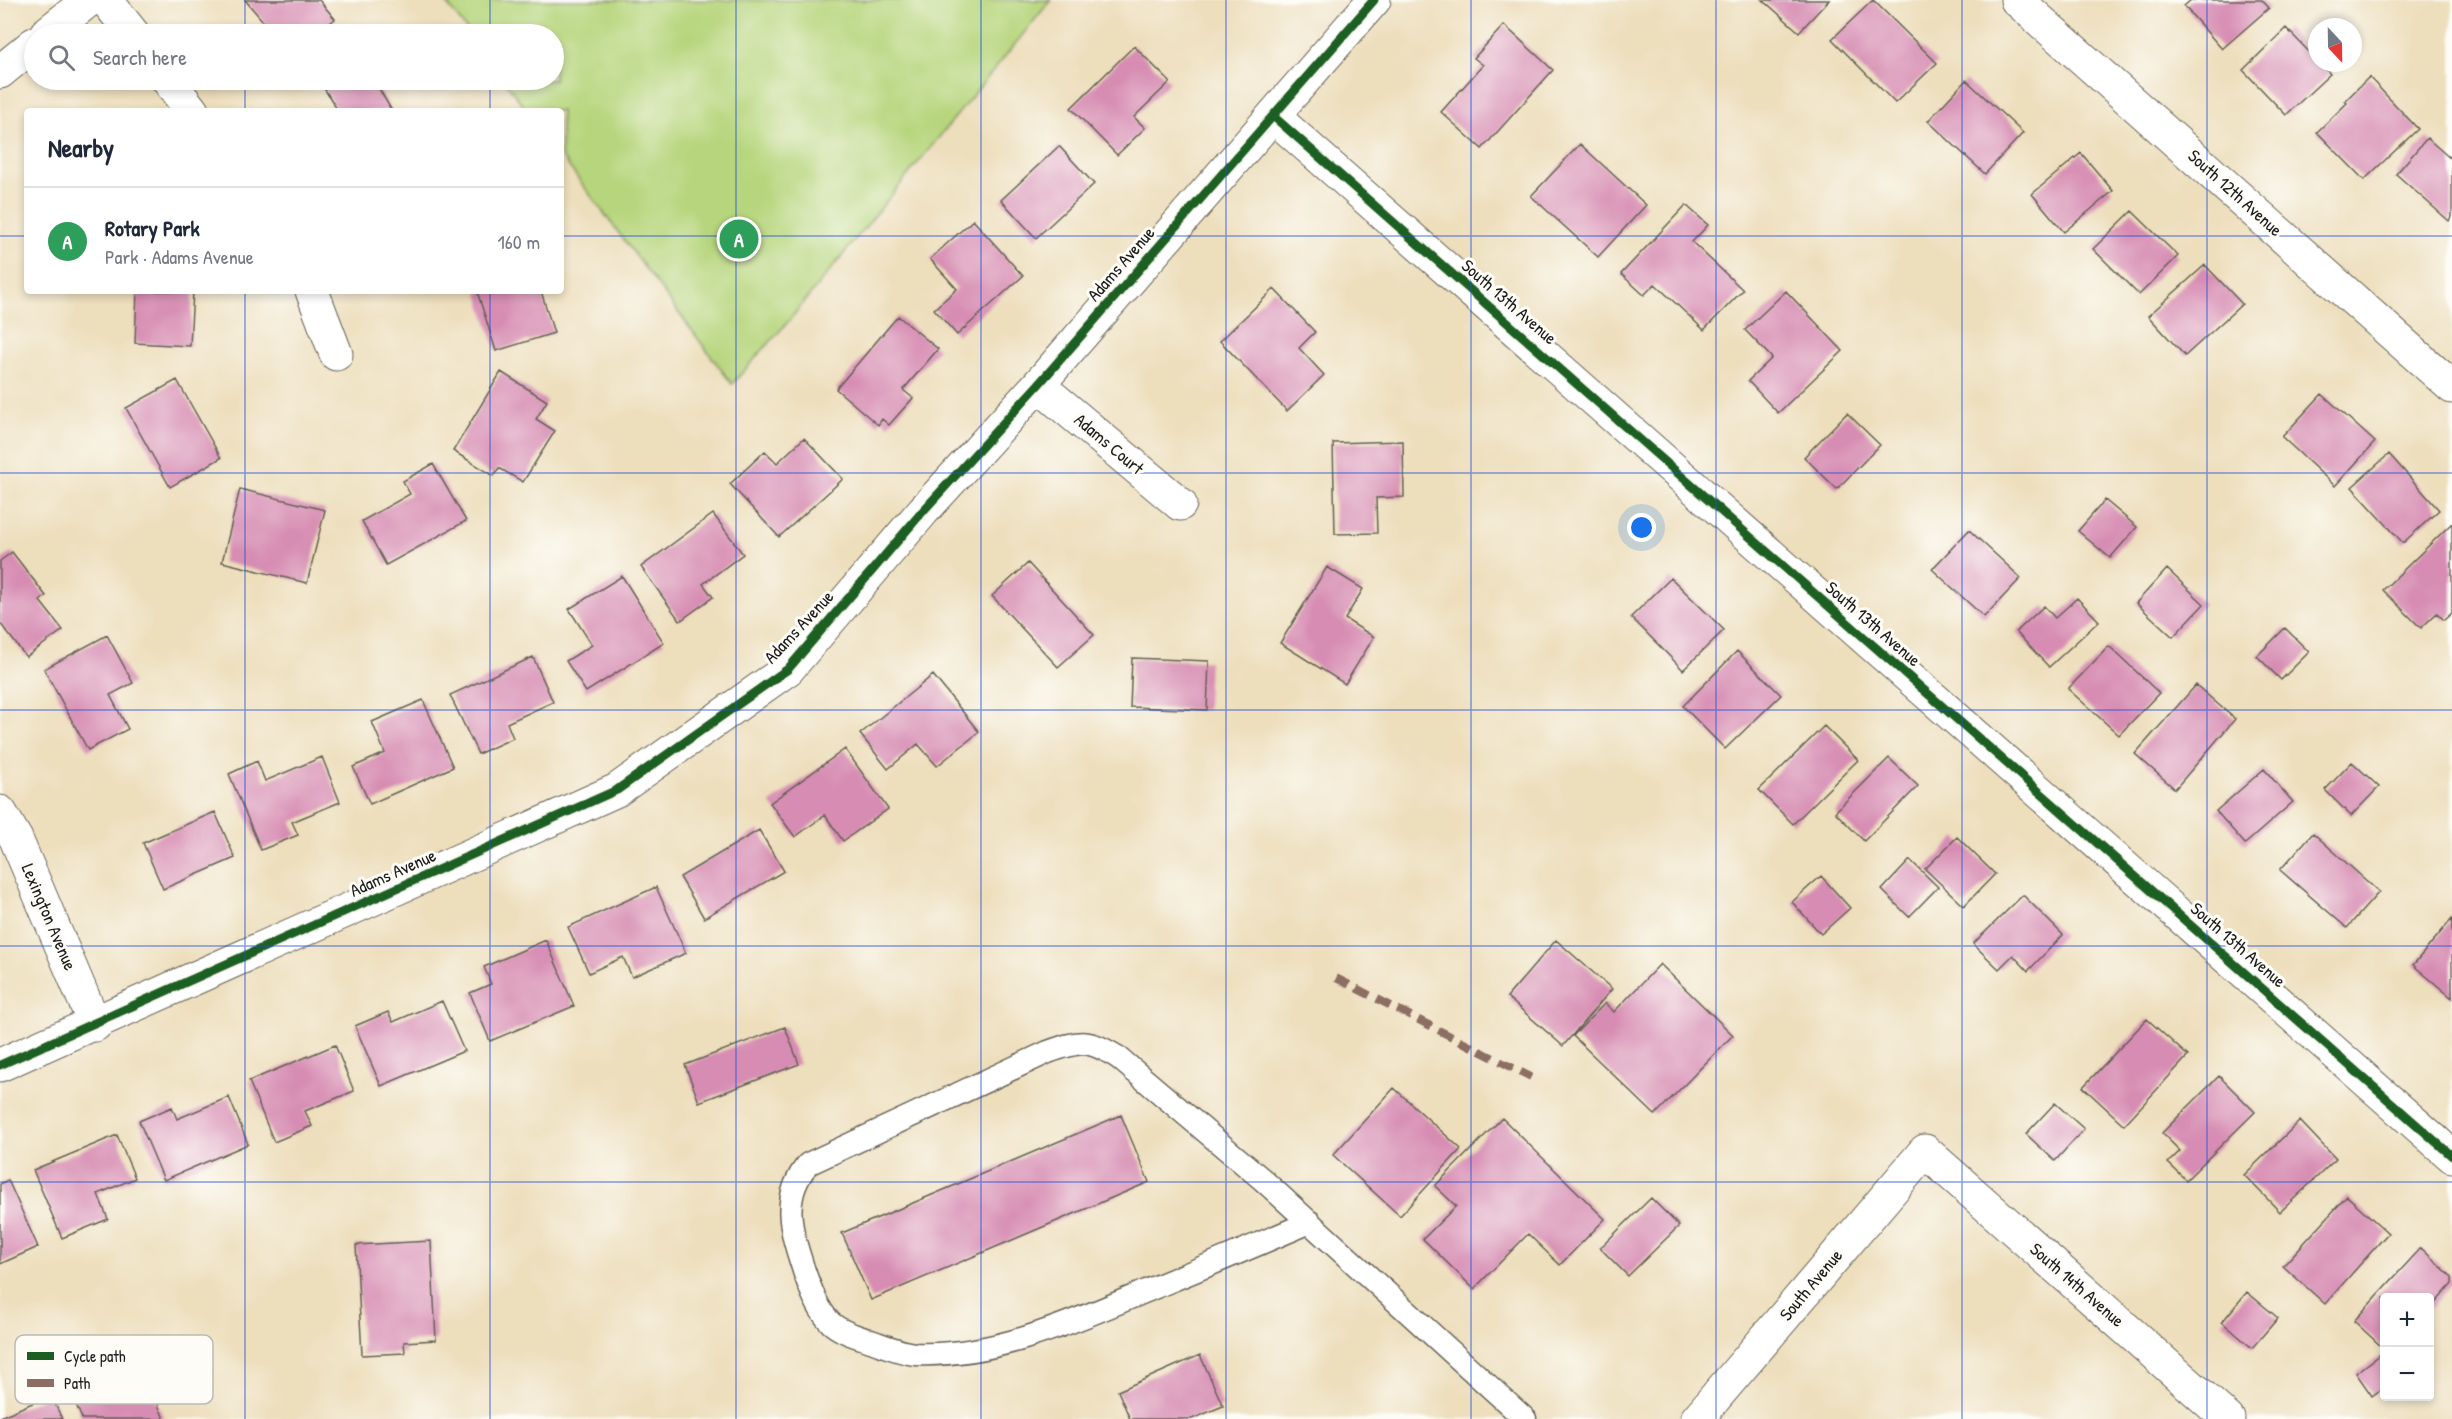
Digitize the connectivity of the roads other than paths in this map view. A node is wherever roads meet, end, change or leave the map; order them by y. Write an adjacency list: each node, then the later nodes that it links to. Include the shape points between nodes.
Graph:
1 (89, 0): 5 (street)
2 (106, 0): 6 (street)
3 (1374, 0): 11 (street, Adams Avenue)
4 (2017, 0): 15 (street, South 12th Avenue)
5 (59, 24)
6 (125, 24)
7 (24, 52): 8 (street)
8 (0, 72)
9 (176, 90): 10 (street)
10 (190, 108)
11 (1273, 116): 14 (street, Adams Avenue); 21 (street, South 13th Avenue)
12 (313, 294): 13 (street)
13 (336, 354)
14 (1038, 385): 16 (street, Adams Court); 18 (street, Adams Avenue, via 788,669 617,790)
15 (2452, 387)
16 (1180, 504)
17 (0, 812): 18 (street, Lexington Avenue, via 16,839)
18 (95, 1024): 19 (street, Adams Avenue)
19 (0, 1065)
20 (1925, 1151): 24 (street, South Avenue); 25 (street, South 14th Avenue)
21 (2452, 1156)
22 (1310, 1222): 22 (lane, via 1119,1058 1098,1045 1075,1042 808,1164 798,1176 791,1198 791,1230 816,1300 831,1323 846,1332 914,1354 960,1353 1025,1337 1096,1312); 23 (lane)
23 (1525, 1419)
24 (1698, 1419)
25 (2228, 1419)

